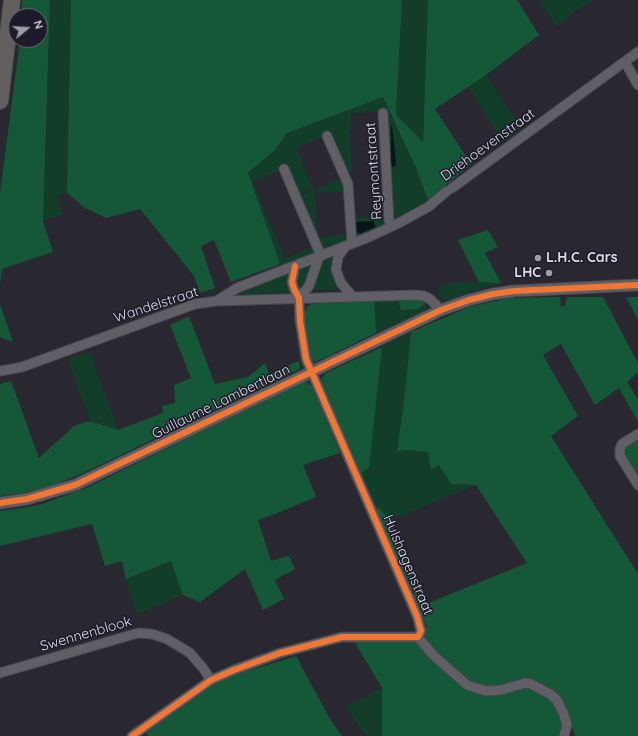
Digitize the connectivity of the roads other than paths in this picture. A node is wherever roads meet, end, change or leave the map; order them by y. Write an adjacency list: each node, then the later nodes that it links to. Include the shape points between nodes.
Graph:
1 (12, 0): 5 (highway)
2 (638, 52): 3 (street, Driehoevenstraat)
3 (625, 62): 4 (street); 9 (street, Driehoevenstraat, via 428,206)
4 (638, 85)
5 (0, 101)
6 (383, 113): 9 (street, Reymontstraat, via 389,220)
7 (327, 136): 10 (street, via 348,184)
8 (284, 170): 11 (street)
9 (392, 226): 10 (street, Driehoevenstraat)
10 (349, 245): 11 (street, Driehoevenstraat); 14 (street, via 338,257 336,270 341,283)
11 (320, 257): 12 (street, Driehoevenstraat); 15 (street, via 309,286)
12 (295, 266): 15 (street, via 292,282); 16 (street, Driehoevenstraat, via 237,288)
13 (638, 285): 17 (street, Guillaume Lambertlaan, via 514,291 481,297)
14 (352, 296): 15 (street, Wandelstraat); 17 (street, Wandelstraat, via 424,296)
15 (299, 298): 16 (street, Wandelstraat); 19 (street, via 300,322 306,359)
16 (217, 301): 18 (street, Wandelstraat, via 195,304 22,367)
17 (441, 310): 19 (street, Guillaume Lambertlaan)
18 (0, 371)
19 (311, 372): 22 (street, Guillaume Lambertlaan, via 75,485 27,499); 23 (street, Hulshagenstraat, via 417,616 422,631)
20 (638, 434): 21 (street, via 622,444 620,456)
21 (638, 485)
22 (0, 503)
23 (418, 637): 25 (street, Hulshagenstraat, via 342,637 280,653); 27 (street, via 433,655 467,685 486,691 501,690 524,683 542,688 556,699 563,712 567,725)
24 (0, 673): 25 (street, Swennenblook, via 138,633 167,639 190,653)
25 (211, 680): 26 (street, Hulshagenstraat)
26 (132, 736)
27 (564, 736)

